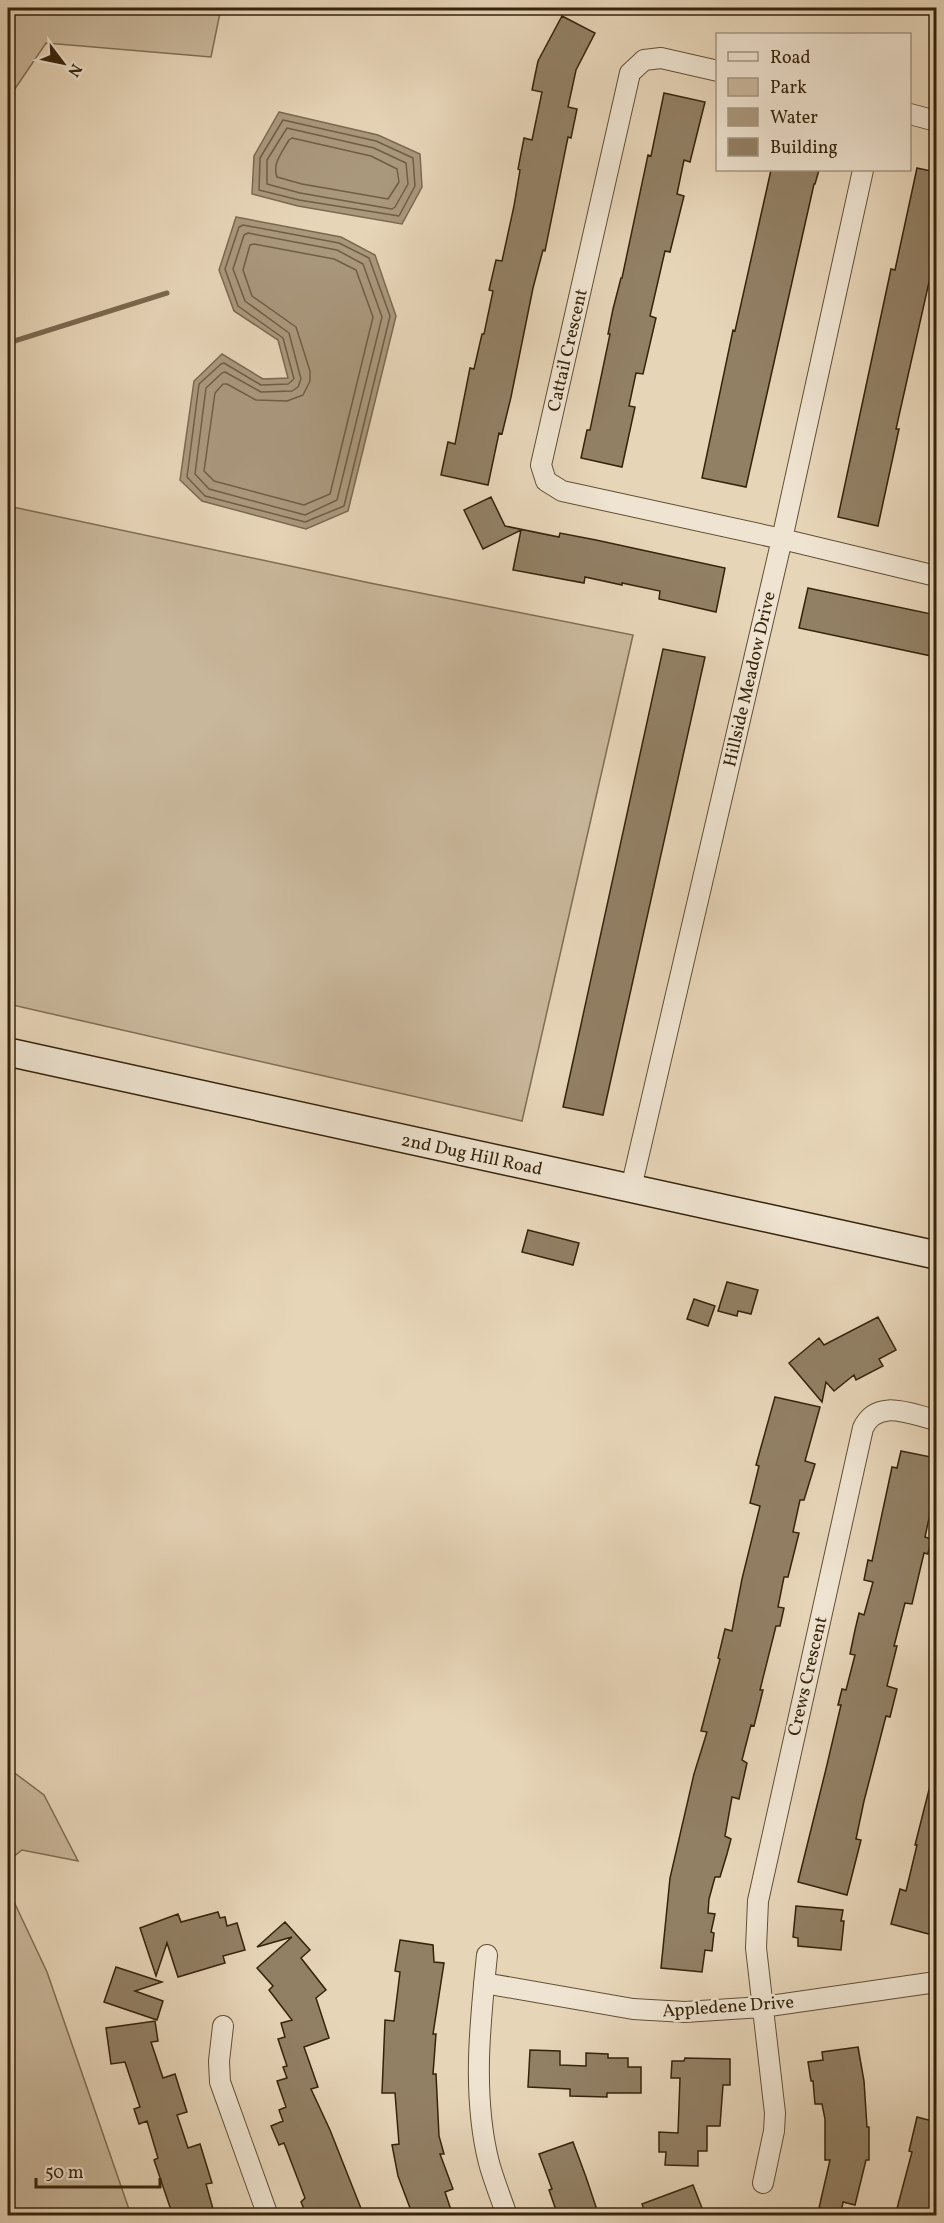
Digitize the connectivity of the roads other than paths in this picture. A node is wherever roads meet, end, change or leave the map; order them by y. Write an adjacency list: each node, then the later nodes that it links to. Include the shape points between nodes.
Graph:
1 (716, 70): 5 (street, Cattail Crescent, via 661,58 644,60 630,73 541,465 546,482 562,491)
2 (911, 115): 3 (street)
3 (936, 121)
4 (863, 171): 5 (street, Hillside Meadow Drive)
5 (782, 539): 6 (street, Cattail Crescent); 8 (street, Hillside Meadow Drive)
6 (936, 576)
7 (8, 1052): 8 (street, 2nd Dug Hill Road)
8 (631, 1188): 9 (street, 2nd Dug Hill Road)
9 (936, 1255)
10 (936, 1420): 14 (street, Crews Crescent, via 885,1410 868,1417 863,1428 758,1901 756,1948)
11 (487, 1955): 13 (street)
12 (936, 1982): 14 (street, Appledene Drive)
13 (484, 1983): 14 (street, Appledene Drive, via 658,2012); 18 (street, via 479,2021 483,2129)
14 (762, 2007): 16 (street, Crews Crescent, via 775,2113)
15 (223, 2026): 17 (street, via 220,2082)
16 (763, 2183)
17 (268, 2216)
18 (507, 2216)

